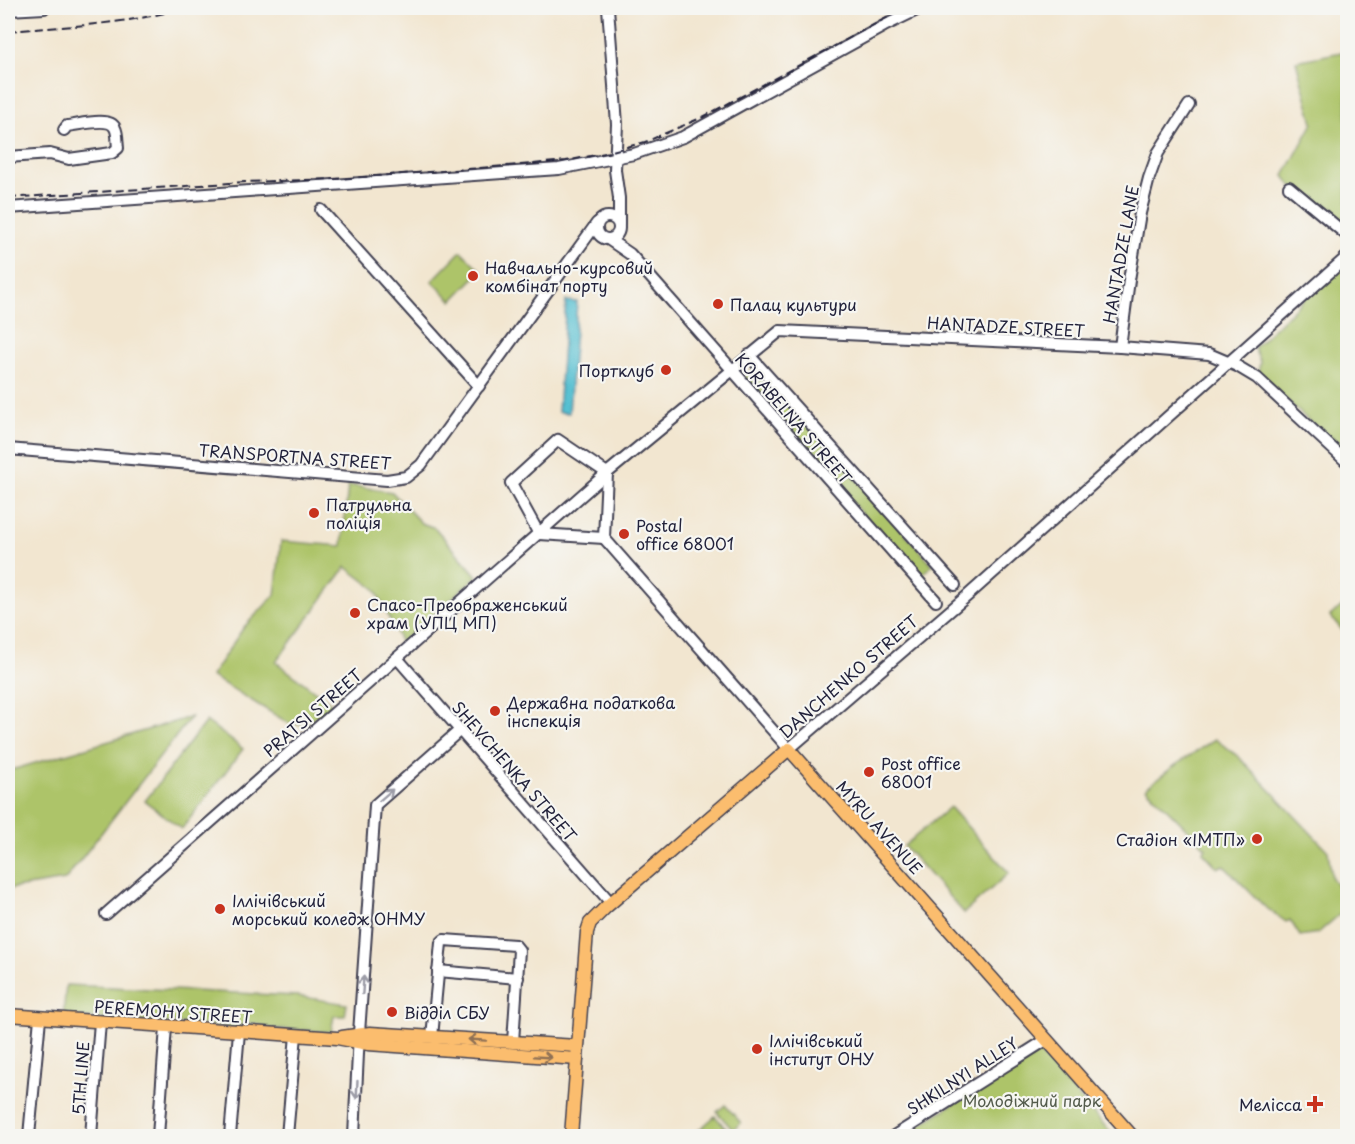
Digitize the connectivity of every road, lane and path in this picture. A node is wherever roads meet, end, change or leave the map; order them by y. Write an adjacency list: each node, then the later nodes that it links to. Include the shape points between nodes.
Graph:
1 (44, 8): 4 (street)
2 (608, 8): 8 (street)
3 (921, 8): 8 (street, via 683,137)
4 (8, 10)
5 (1189, 105): 20 (street, HANTADZE LANE, via 1158,153 1149,178)
6 (64, 130): 7 (street, via 67,126 110,123 115,128 118,148 112,153 69,159 50,154)
7 (8, 157)
8 (616, 158): 10 (street); 11 (street, via 542,171)
9 (1288, 187): 15 (street)
10 (619, 192): 13 (street, TRANSPORTNA STREET, via 615,203); 14 (street)
11 (8, 208)
12 (321, 210): 24 (street)
13 (598, 221): 14 (street, via 610,217); 16 (street, via 598,234); 17 (street, TRANSPORTNA STREET)
14 (619, 228): 16 (street, via 616,236); 18 (street)
15 (1347, 236)
16 (606, 239): 17 (street); 18 (street)
17 (575, 252): 24 (street, TRANSPORTNA STREET)
18 (630, 254): 23 (street, KORABELNA STREET)
19 (1347, 256): 22 (street, DANCHENKO STREET)
20 (1120, 347): 21 (street, HANTADZE STREET, via 780,331); 22 (street, HANTADZE STREET, via 1209,354)
21 (749, 355): 23 (street); 30 (street, KORABELNA STREET)
22 (1229, 362): 26 (street, HANTADZE STREET, via 1257,378); 34 (street, DANCHENKO STREET)
23 (731, 370): 27 (street); 31 (street, KORABELNA STREET)
24 (479, 386): 25 (street, TRANSPORTNA STREET, via 421,465 397,479)
25 (8, 449)
26 (1347, 463)
27 (607, 473): 28 (street, PRATSI STREET); 28 (street, via 558,440 511,483); 29 (street)
28 (539, 534): 29 (street); 32 (street, PRATSI STREET)
29 (604, 538): 34 (street, MYRU AVENUE)
30 (955, 585)
31 (936, 601)
32 (397, 658): 33 (street, SHEVCHENKA STREET); 36 (street, PRATSI STREET)
33 (459, 731): 35 (street, SHEVCHENKA STREET); 46 (street, one-way to 33, via 375,805)
34 (789, 749): 35 (main road, DANCHENKO STREET); 47 (main road, MYRU AVENUE)
35 (611, 903): 49 (main road, DANCHENKO STREET, via 597,915 587,932)
36 (106, 914)
37 (438, 971): 38 (street); 38 (street, via 442,941 515,945 519,950); 45 (street)
38 (518, 978): 48 (street)
39 (8, 1015): 40 (main road, PEREMOHY STREET)
40 (40, 1018): 41 (main road, PEREMOHY STREET); 51 (street)
41 (100, 1022): 42 (main road, PEREMOHY STREET); 52 (street, 5TH LINE)
42 (166, 1027): 43 (main road, PEREMOHY STREET); 53 (street)
43 (239, 1032): 44 (main road, PEREMOHY STREET); 54 (street)
44 (296, 1035): 46 (main road, PEREMOHY STREET); 55 (street)
45 (432, 1037): 46 (main road, PEREMOHY STREET); 48 (main road, PEREMOHY STREET, one-way to 45)
46 (359, 1038): 50 (main road, PEREMOHY STREET, one-way to 50); 56 (street, one-way to 56)
47 (1046, 1040): 58 (street, SHKILNYI ALLEY); 59 (main road, MYRU AVENUE)
48 (513, 1042): 49 (main road, PEREMOHY STREET)
49 (577, 1046): 50 (main road, DANCHENKO STREET)
50 (577, 1059): 57 (main road, DANCHENKO STREET)
51 (29, 1137)
52 (91, 1137)
53 (158, 1137)
54 (230, 1137)
55 (286, 1137)
56 (354, 1137)
57 (571, 1137)
58 (894, 1137)
59 (1132, 1137)

